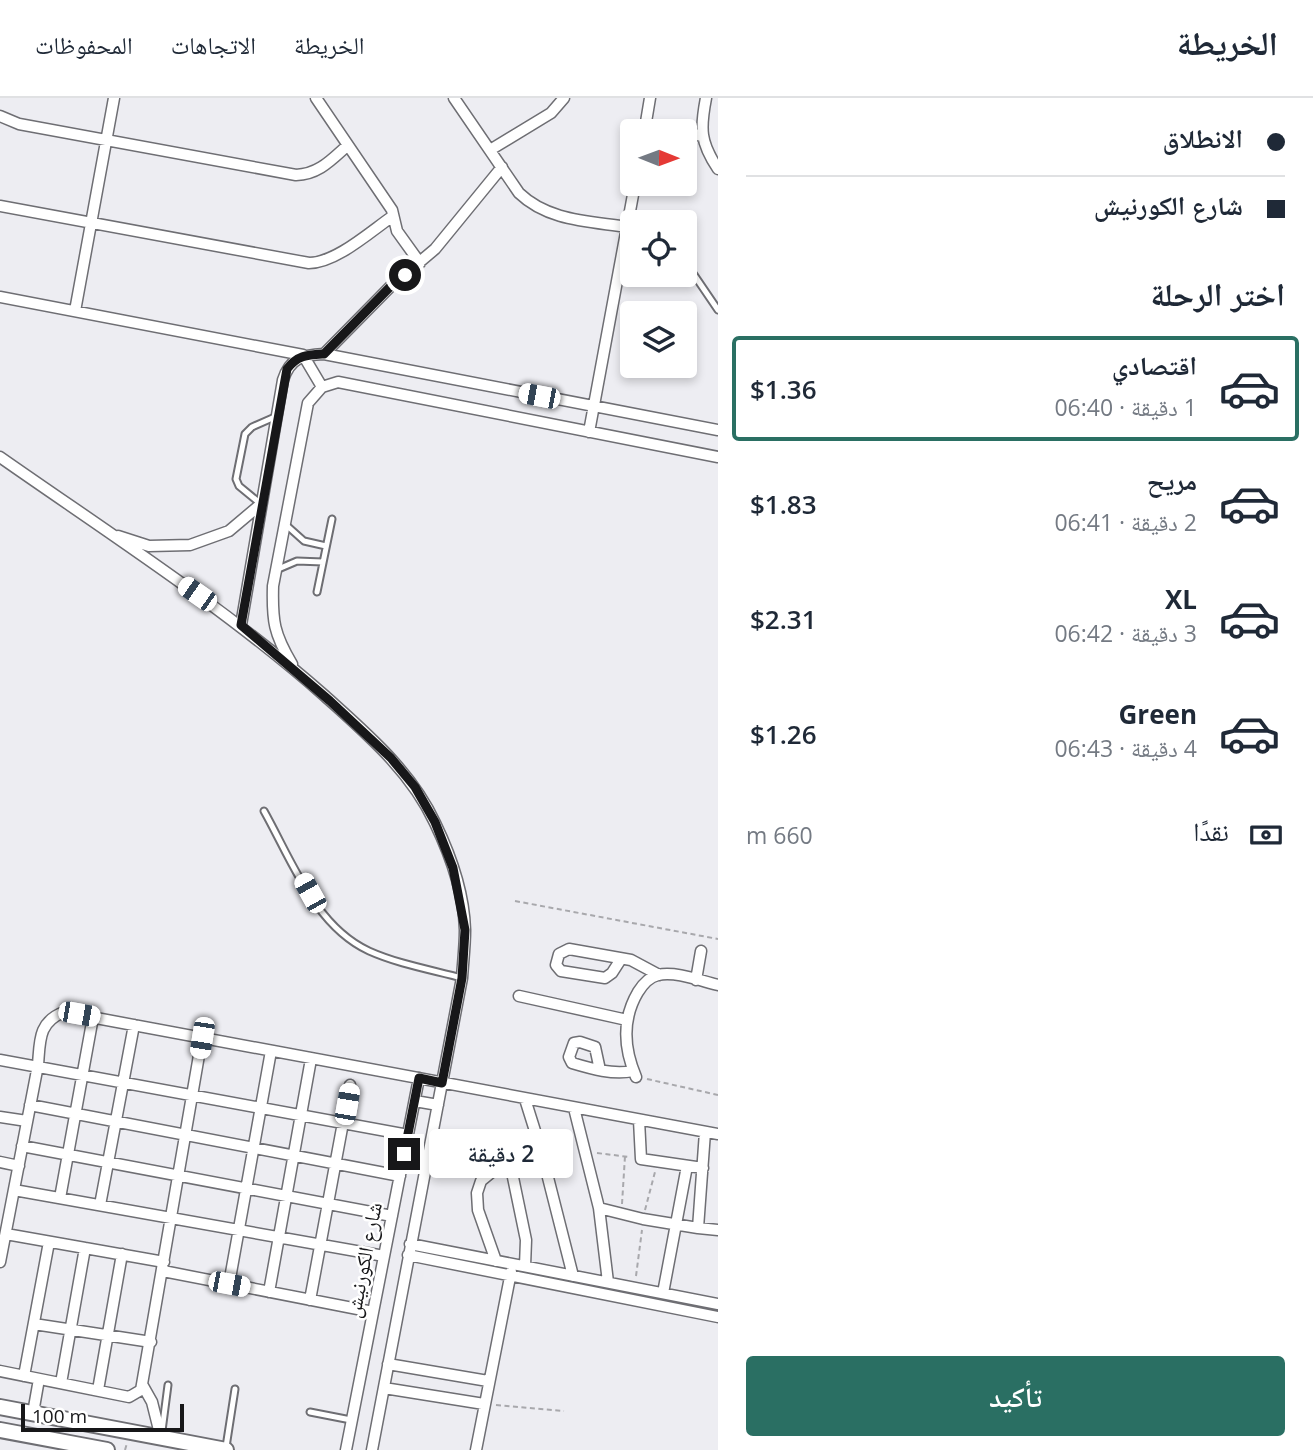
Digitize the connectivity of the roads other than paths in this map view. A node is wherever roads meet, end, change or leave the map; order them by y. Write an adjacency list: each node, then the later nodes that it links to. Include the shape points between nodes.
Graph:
1 (114, 98): 11 (street)
2 (316, 98): 12 (street)
3 (454, 98): 13 (street)
4 (564, 98): 13 (street, via 551,113)
5 (650, 98): 8 (street)
6 (706, 98): 10 (street)
7 (0, 116): 11 (street)
8 (646, 119)
9 (697, 134): 10 (street)
10 (702, 135): 15 (street)
11 (107, 141): 12 (street, via 296,175 319,170); 18 (street)
12 (348, 145): 17 (street)
13 (490, 150): 14 (street)
14 (502, 167): 19 (street, via 519,193 548,214); 20 (street)
15 (718, 169)
16 (0, 206): 18 (street)
17 (393, 216): 18 (street, via 332,258 317,263); 20 (street, via 397,231)
18 (91, 223): 26 (street)
19 (620, 226)
20 (420, 263): 27 (street)
21 (620, 272): 30 (street)
22 (697, 276): 24 (lane)
23 (0, 297): 26 (street)
24 (715, 299): 25 (lane)
25 (718, 310)
26 (75, 311): 28 (street)
27 (324, 354): 28 (street); 30 (street)
28 (303, 355): 29 (street); 31 (street, via 287,369)
29 (321, 387): 33 (street, via 338,382); 38 (street, via 308,403)
30 (593, 406): 32 (street); 33 (street)
31 (277, 416): 36 (street); 36 (lane, via 245,434 236,479)
32 (718, 430)
33 (589, 432): 35 (street)
34 (0, 457): 39 (street)
35 (718, 457)
36 (261, 504): 39 (street, via 229,531 190,545 149,546); 44 (street)
37 (332, 519): 40 (lane)
38 (285, 524): 40 (lane, via 304,541); 42 (street)
39 (109, 533): 44 (street)
40 (326, 546): 41 (lane)
41 (323, 562): 42 (lane, via 298,561); 43 (lane)
42 (276, 570): 45 (street, via 272,613 278,640)
43 (317, 592)
44 (241, 625): 45 (street)
45 (296, 671): 50 (street, شارع الكورنيش, via 391,758 435,822 461,902 465,930)
46 (264, 811): 50 (lane, via 321,914 339,932 372,952)
47 (701, 951): 51 (street)
48 (621, 960): 48 (street, via 566,949 556,965 561,971 600,978 609,976); 49 (street)
49 (659, 975): 51 (street); 55 (street, via 641,988)
50 (462, 978): 66 (street, شارع الكورنيش)
51 (696, 980): 52 (street)
52 (718, 985)
53 (519, 996): 55 (street)
54 (93, 1017): 56 (street); 61 (street, via 64,1012 51,1017 40,1035); 63 (street)
55 (627, 1020): 62 (street, via 626,1043 635,1074)
56 (134, 1025): 57 (street); 65 (street)
57 (202, 1038): 58 (street); 68 (street)
58 (271, 1051): 59 (street); 73 (street)
59 (311, 1059): 64 (street); 76 (street)
60 (0, 1060): 61 (street)
61 (37, 1065): 63 (street); 71 (street)
62 (600, 1070)
63 (83, 1074): 65 (street); 75 (street)
64 (419, 1078): 66 (street); 70 (street, شارع الكورنيش)
65 (123, 1082): 68 (street); 80 (street)
66 (442, 1083): 69 (street); 72 (street, شارع الكورنيش)
67 (350, 1085): 81 (street)
68 (192, 1094): 73 (street); 83 (street)
69 (525, 1098): 74 (street); 88 (street)
70 (415, 1101): 72 (street); 85 (street, شارع الكورنيش)
71 (30, 1105): 75 (street); 79 (street)
72 (438, 1105): 117 (street, شارع الكورنيش)
73 (261, 1107): 76 (street); 87 (street)
74 (574, 1108): 78 (street); 106 (street)
75 (76, 1114): 80 (street); 89 (street)
76 (301, 1115): 81 (street); 90 (street)
77 (0, 1116): 79 (street)
78 (639, 1120): 82 (street); 96 (street, via 641,1158)
79 (27, 1121): 86 (street)
80 (116, 1122): 83 (street); 93 (street)
81 (343, 1123): 85 (street); 94 (street)
82 (705, 1132): 84 (street); 97 (street)
83 (186, 1135): 87 (street); 98 (street)
84 (718, 1135)
85 (408, 1136): 99 (street, شارع الكورنيش)
86 (22, 1146): 89 (street); 95 (street)
87 (254, 1148): 90 (street); 100 (street)
88 (541, 1150): 91 (street); 128 (street)
89 (68, 1155): 93 (street); 103 (street)
90 (293, 1156): 94 (street); 102 (street)
91 (509, 1158): 122 (street, via 481,1181 477,1193 478,1210); 126 (street, via 526,1240)
92 (0, 1162): 95 (street)
93 (107, 1162): 98 (street); 105 (street)
94 (335, 1164): 99 (street); 104 (street)
95 (19, 1166): 101 (street)
96 (687, 1166): 97 (street); 109 (street)
97 (703, 1168): 110 (street)
98 (179, 1176): 100 (street); 108 (street)
99 (400, 1176): 107 (street, شارع الكورنيش)
100 (246, 1189): 102 (street); 111 (street)
101 (14, 1190): 103 (street); 113 (street)
102 (286, 1196): 104 (street); 114 (street)
103 (60, 1198): 105 (street)
104 (328, 1204): 107 (street); 116 (street)
105 (100, 1205): 108 (street)
106 (599, 1208): 109 (street); 129 (street)
107 (392, 1216): 121 (street, شارع الكورنيش)
108 (172, 1218): 111 (street); 125 (street)
109 (676, 1224): 110 (street); 132 (street)
110 (698, 1228): 112 (street)
111 (239, 1230): 114 (street); 130 (street)
112 (718, 1230)
113 (6, 1234): 115 (street); 123 (street)
114 (279, 1237): 116 (street); 131 (street)
115 (49, 1242): 118 (street); 137 (street)
116 (321, 1244): 121 (street); 133 (street)
117 (410, 1244): 120 (street, شارع الكورنيش); 122 (street)
118 (85, 1248): 119 (street); 138 (street)
119 (122, 1254): 125 (street); 139 (street)
120 (408, 1255): 127 (street); 141 (street, شارع الكورنيش)
121 (384, 1256): 135 (street, شارع الكورنيش)
122 (496, 1261): 124 (street)
123 (0, 1262)
124 (513, 1264): 126 (street); 127 (street)
125 (164, 1266): 130 (street); 140 (street)
126 (525, 1266): 128 (street)
127 (510, 1276): 136 (street); 145 (street)
128 (573, 1276): 129 (street)
129 (608, 1282): 132 (street)
130 (229, 1284): 131 (street)
131 (269, 1292): 133 (street)
132 (663, 1293): 134 (street)
133 (310, 1300): 135 (street)
134 (718, 1300)
135 (373, 1311): 156 (street, شارع الكورنيش)
136 (718, 1317)
137 (34, 1324): 138 (street); 143 (street)
138 (71, 1329): 139 (street); 146 (street)
139 (108, 1335): 140 (street); 151 (street)
140 (151, 1342): 148 (street)
141 (388, 1364): 145 (street); 149 (street, شارع الكورنيش)
142 (0, 1371): 143 (street)
143 (24, 1376): 144 (street)
144 (40, 1379): 146 (street); 155 (street)
145 (488, 1381): 152 (street)
146 (61, 1383): 151 (street)
147 (168, 1385): 158 (lane)
148 (143, 1386): 151 (street, via 129,1396); 158 (street)
149 (384, 1388): 152 (street); 162 (street, شارع الكورنيش)
150 (235, 1389): 160 (lane)
151 (98, 1390)
152 (484, 1404): 163 (street)
153 (0, 1407): 155 (main road)
154 (310, 1412): 156 (lane)
155 (33, 1413): 158 (main road)
156 (351, 1420): 161 (street, شارع الكورنيش)
157 (0, 1430): 159 (main road)
158 (161, 1437): 160 (main road)
159 (107, 1450)
160 (226, 1450)
161 (345, 1450)
162 (372, 1450)
163 (476, 1450)

